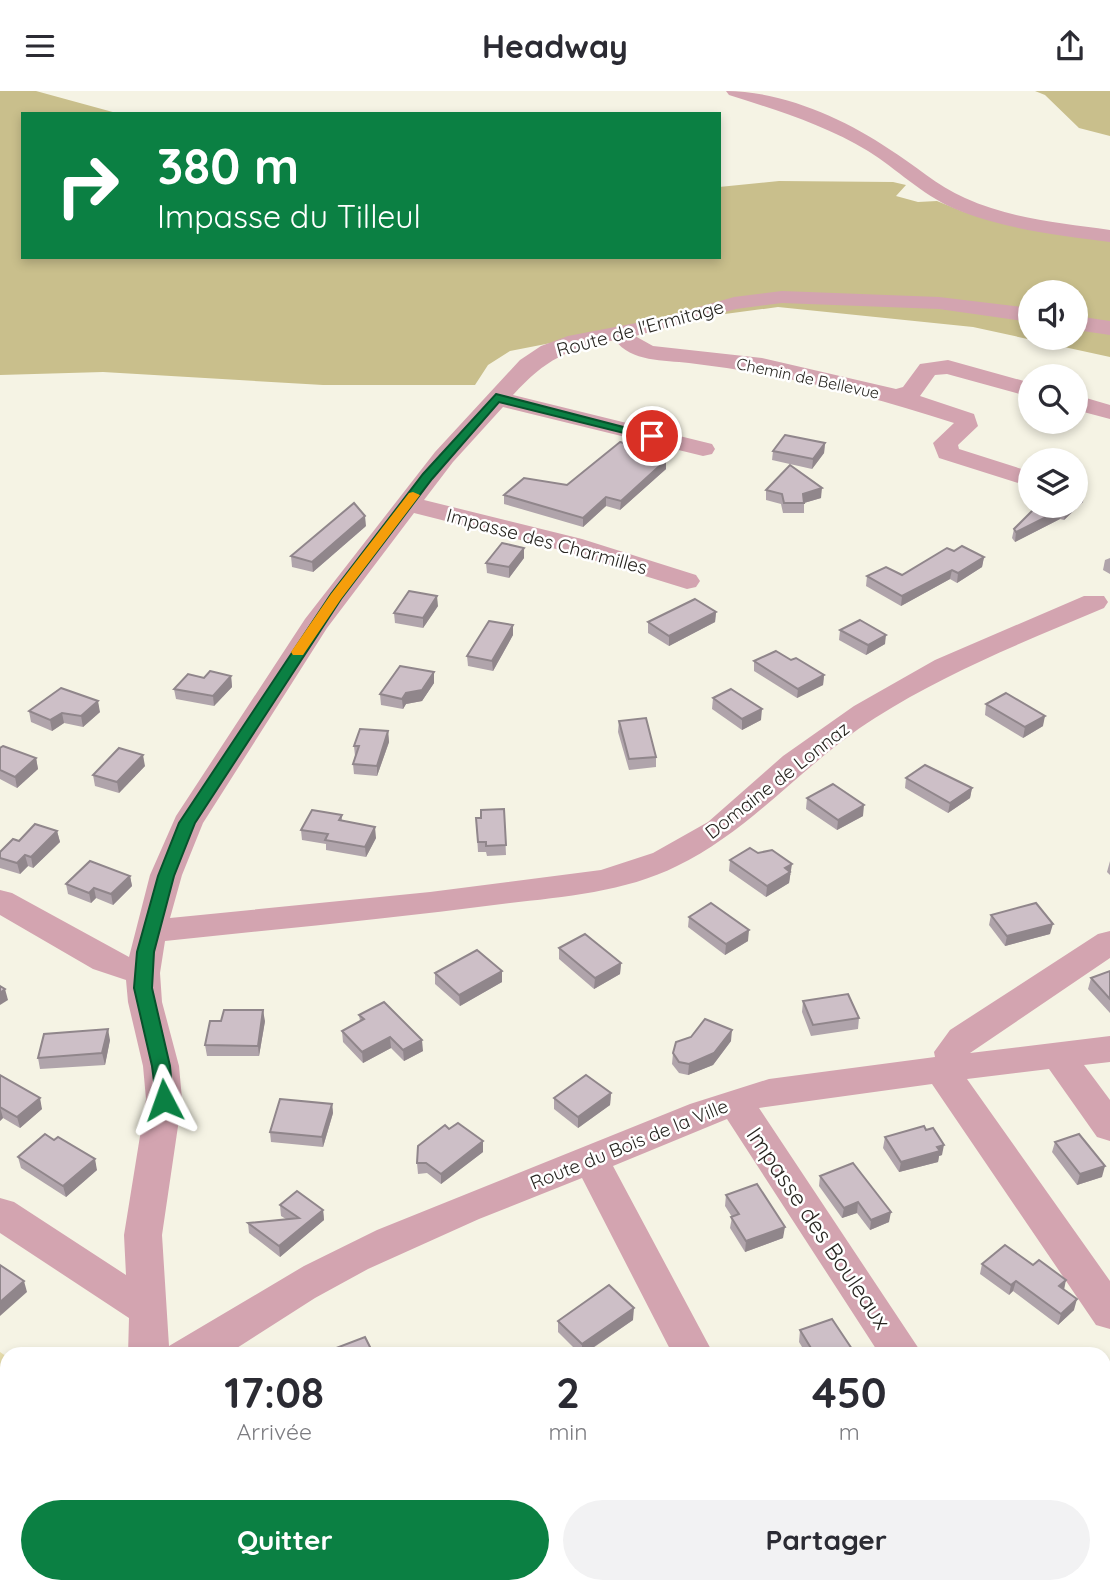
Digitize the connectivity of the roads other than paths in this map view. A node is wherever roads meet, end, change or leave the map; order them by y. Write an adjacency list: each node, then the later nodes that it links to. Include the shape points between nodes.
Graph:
1 (735, 91): 2 (street, via 842,130 938,193 988,214)
2 (1110, 236)
3 (1018, 313): 6 (street, Route de l'Ermitage, via 939,303 782,297 734,303)
4 (1088, 325): 5 (street)
5 (1110, 328)
6 (621, 333): 8 (street, Chemin de Bellevue, via 631,345 649,352 762,365); 9 (street, Route de l'Ermitage, via 549,351 520,372)
7 (1018, 386): 8 (street, Chemin de Bellevue, via 948,367 928,369 911,392)
8 (896, 396): 13 (street, via 966,419 968,424 944,443 948,453)
9 (494, 400): 12 (street); 14 (street, Route de l'Ermitage)
10 (1088, 406): 11 (street)
11 (1110, 412)
12 (694, 450)
13 (1018, 476)
14 (407, 503): 15 (street, Impasse des Charmilles, via 573,545); 18 (street, Route de l'Ermitage, via 316,625 187,823)
15 (687, 581)
16 (1094, 601): 18 (street, Domaine de Lonnaz, via 945,666 864,712 794,763 719,829 664,860 605,880)
17 (0, 901): 20 (street, via 105,961)
18 (150, 931): 20 (street, Route de l'Ermitage)
19 (1110, 942): 23 (street, via 962,1039)
20 (143, 973): 28 (street, Route de l'Ermitage, via 164,1100 144,1235)
21 (1110, 1049): 22 (street, Route du Bois de la Ville)
22 (1058, 1055): 23 (street, Route du Bois de la Ville); 25 (street)
23 (948, 1068): 24 (street, Route du Bois de la Ville, via 792,1088); 29 (street)
24 (735, 1102): 26 (street, Route du Bois de la Ville); 33 (street, Impasse des Bouleaux)
25 (1110, 1127)
26 (591, 1159): 31 (street, Route du Bois de la Ville, via 364,1254 272,1303); 32 (street)
27 (0, 1213): 28 (street)
28 (148, 1310): 30 (street, Route de l'Ermitage)
29 (1110, 1313)
30 (148, 1347)
31 (210, 1347)
32 (690, 1347)
33 (898, 1347)

